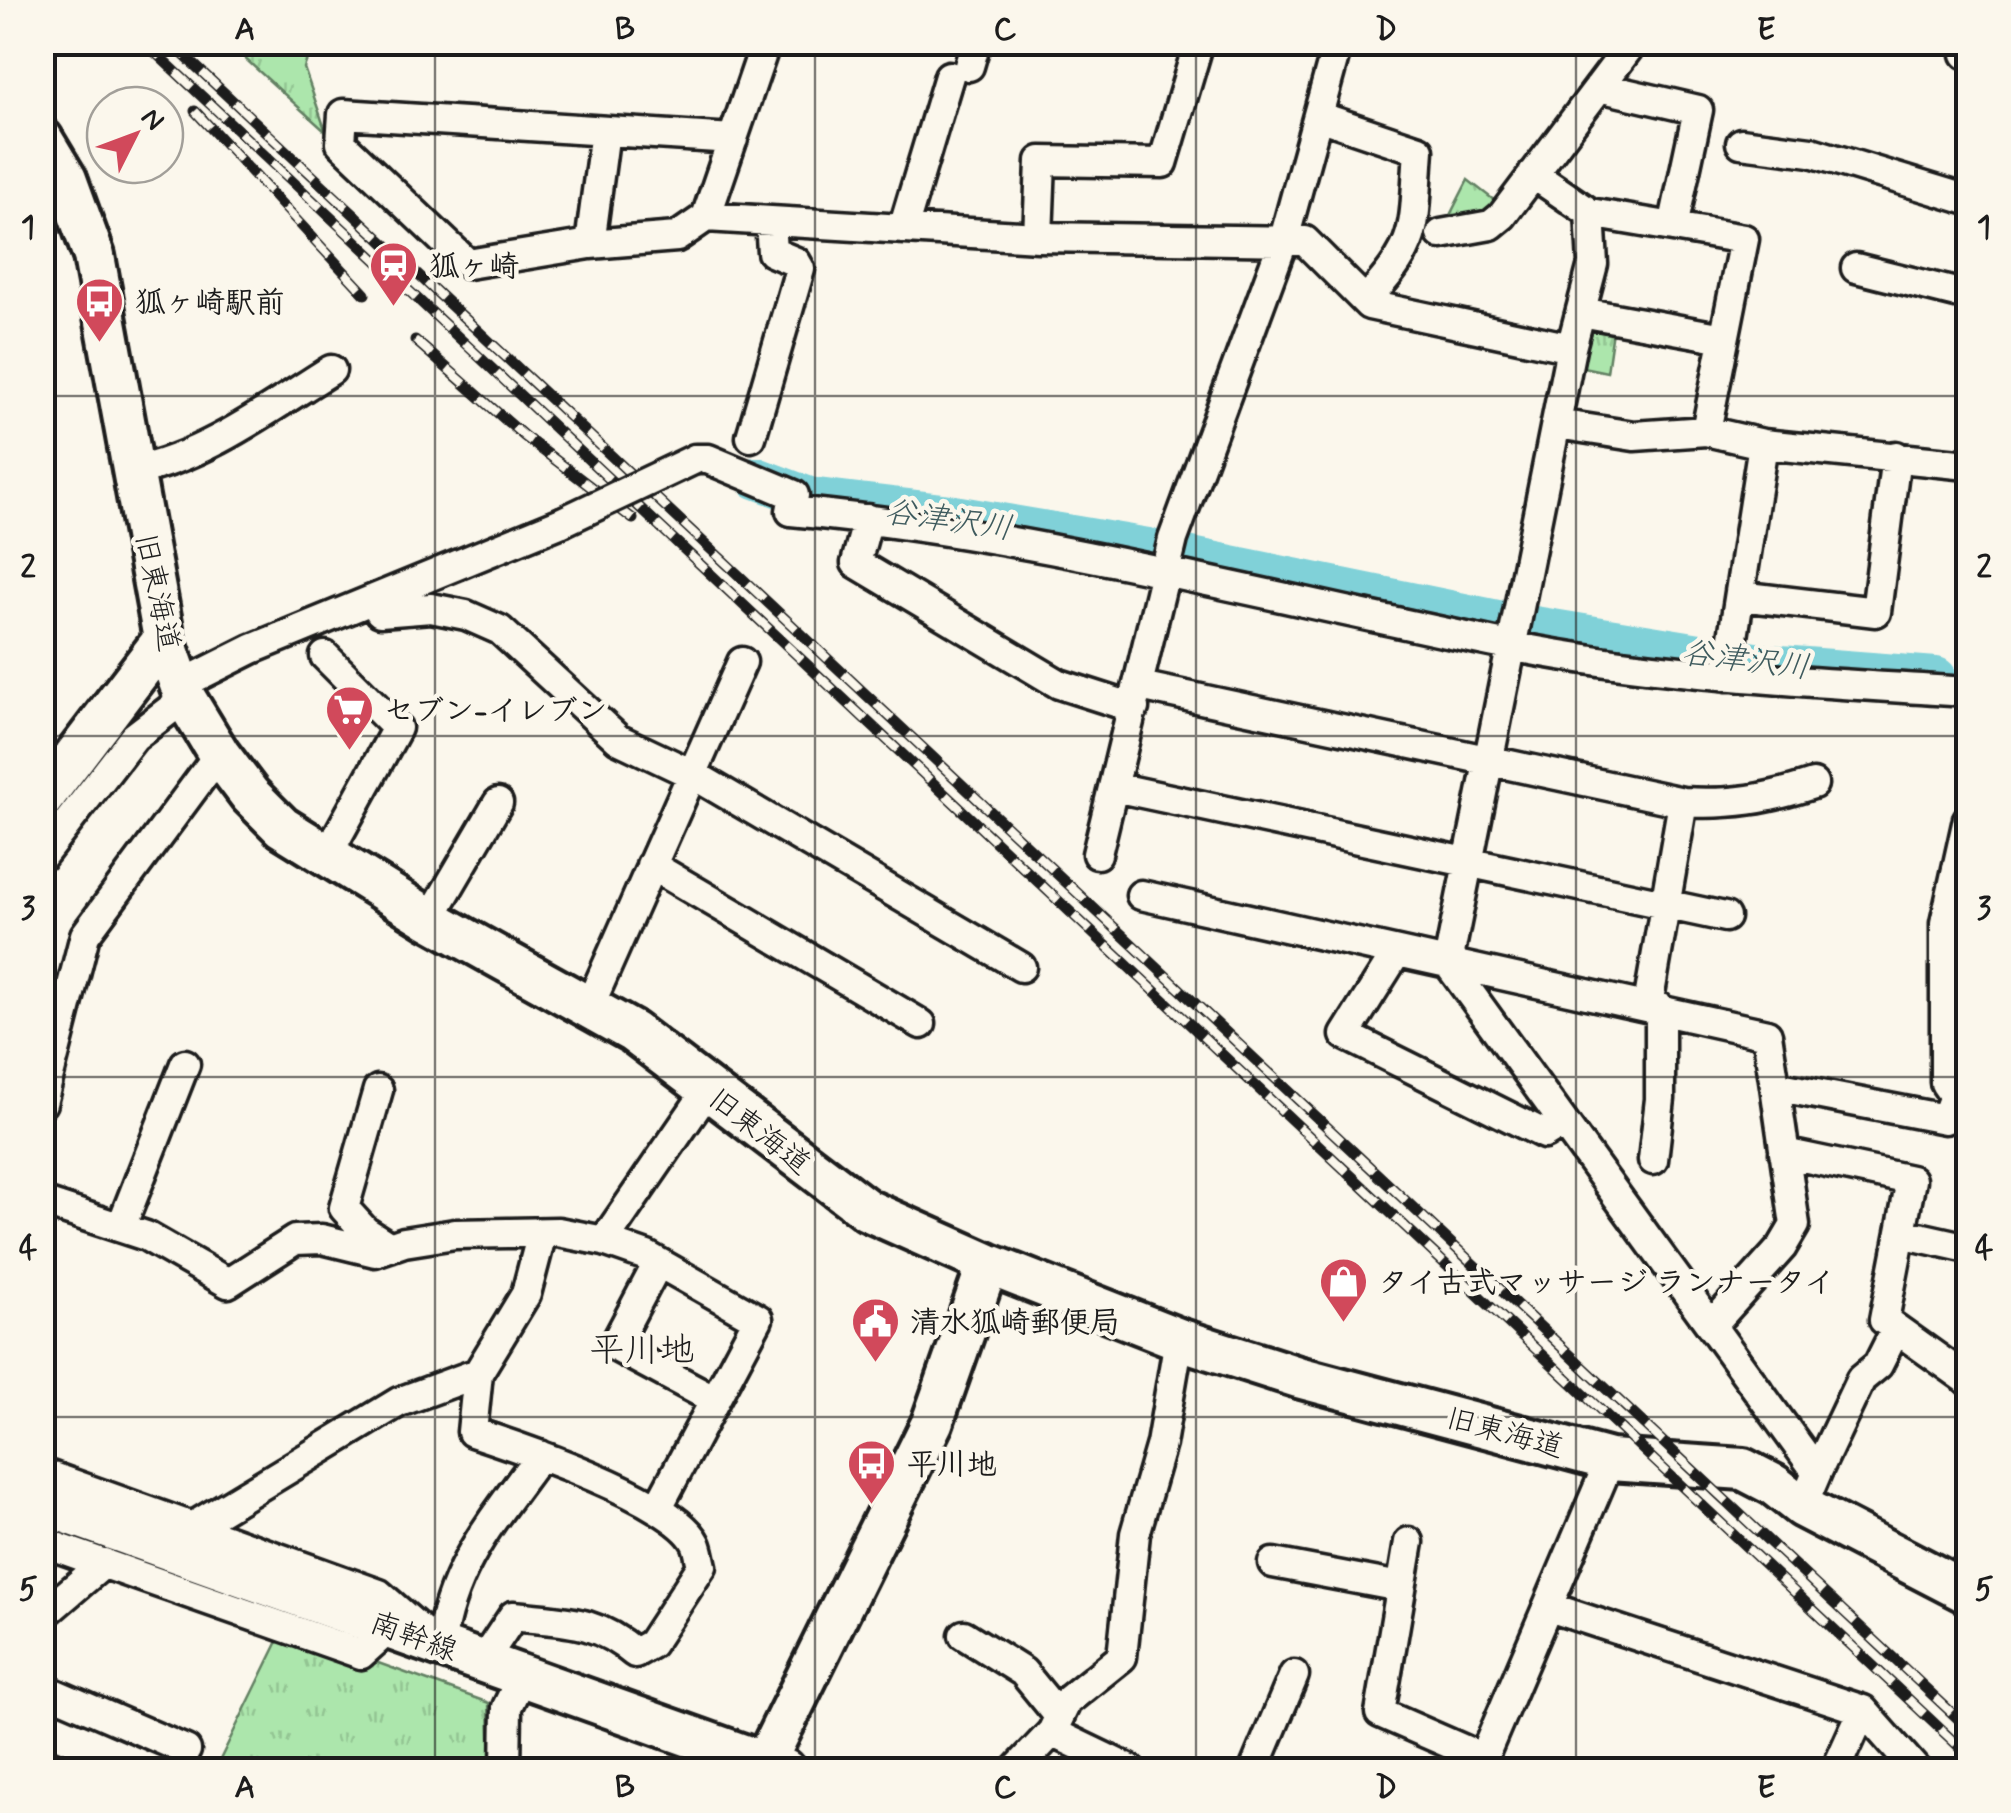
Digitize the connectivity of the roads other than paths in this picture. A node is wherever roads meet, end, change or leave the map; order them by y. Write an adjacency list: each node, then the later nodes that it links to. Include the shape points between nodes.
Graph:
1 (766, 42): 10 (street)
2 (1199, 42): 20 (street, via 1164,163 1041,161)
3 (1338, 42): 7 (street)
4 (1633, 42): 6 (street)
5 (964, 61): 18 (street)
6 (1600, 87): 12 (street); 17 (street, via 1698,110)
7 (1318, 116): 21 (street); 25 (street, via 1419,150 1413,236 1400,264)
8 (605, 131): 10 (street); 22 (street); 22 (street, via 343,114 341,142 468,264)
9 (42, 139): 36 (street, 旧東海道, via 66,179 94,256)
10 (733, 140): 15 (street)
11 (1741, 142): 13 (street, via 1811,152)
12 (1534, 174): 14 (street); 19 (street, via 1491,226)
13 (1968, 200)
14 (1590, 213): 17 (street); 26 (street, via 1593,264)
15 (706, 217): 16 (street); 22 (street, via 677,237)
16 (770, 221): 18 (street); 32 (street, via 772,252 800,269)
17 (1673, 227): 27 (street, via 1744,240)
18 (903, 229): 20 (street)
19 (1441, 234)
20 (1038, 237): 21 (street)
21 (1284, 239): 25 (street, via 1305,241); 38 (street)
22 (590, 244)
23 (1856, 268): 24 (street)
24 (1968, 296)
25 (1366, 301): 28 (street)
26 (1580, 312): 27 (street); 28 (street)
27 (1724, 338): 31 (street)
28 (1571, 348): 30 (street)
29 (331, 370): 36 (street, via 165,465)
30 (1557, 424): 31 (street, via 1634,436); 42 (street)
31 (1706, 430): 33 (street)
32 (751, 438)
33 (1763, 444): 34 (street); 39 (street)
34 (1896, 456): 35 (street); 39 (street, via 1876,612)
35 (1968, 465)
36 (134, 471): 41 (street, 旧東海道)
37 (868, 518): 38 (street); 40 (street, bridge, via 790,511 794,495 696,459); 48 (street, via 856,563 1059,684)
38 (1166, 570): 42 (street); 48 (street)
39 (1740, 596): 45 (street)
40 (374, 601): 46 (street, via 252,649); 51 (street, via 380,612 431,608 500,630 618,739)
41 (164, 639): 46 (street, 旧東海道); 54 (street)
42 (1514, 647): 45 (street); 50 (street)
43 (325, 656): 60 (street, via 397,728)
44 (742, 662): 51 (street)
45 (1726, 676): 47 (street)
46 (182, 692): 49 (street, 旧東海道); 59 (street, via 134,737)
47 (1968, 692)
48 (1137, 697): 50 (street); 53 (street)
49 (219, 754): 60 (street, 旧東海道, via 282,827); 78 (street, via 85,935)
50 (1487, 761): 56 (street); 61 (street)
51 (694, 775): 62 (street); 70 (street)
52 (1813, 784): 56 (street, via 1766,800)
53 (1114, 787): 58 (street); 61 (street)
54 (42, 798)
55 (498, 802): 66 (street)
56 (1683, 802): 64 (street)
57 (1968, 820): 68 (street, via 1945,923)
58 (1096, 854)
59 (42, 856)
60 (326, 857): 66 (street, 旧東海道)
61 (1470, 861): 64 (street); 69 (street)
62 (651, 865): 72 (street); 73 (street)
63 (1141, 896): 67 (street)
64 (1666, 905): 65 (street); 71 (street)
65 (1725, 917)
66 (430, 919): 72 (street, 旧東海道)
67 (1397, 952): 69 (street); 79 (street, via 1345,1035 1544,1134)
68 (1957, 953): 75 (street, via 1945,1082 1954,1096 1944,1119)
69 (1448, 964): 71 (street); 79 (street)
70 (1021, 966)
71 (1654, 1006): 75 (street, via 1767,1034); 81 (street, via 1660,1099)
72 (588, 1008): 77 (street, 旧東海道, via 633,1032)
73 (921, 1024)
74 (185, 1064): 83 (street)
75 (1775, 1086): 80 (street)
76 (378, 1090): 87 (street, via 344,1208)
77 (707, 1091): 86 (street); 90 (street, 旧東海道, via 866,1210)
78 (42, 1104)
79 (1562, 1123): 91 (street)
80 (1784, 1154): 85 (street, via 1911,1180); 91 (street, via 1795,1225)
81 (1653, 1160)
82 (42, 1202): 83 (street)
83 (121, 1228): 87 (street, via 228,1283 295,1240 375,1252)
84 (542, 1233): 86 (street); 87 (street, via 455,1234); 94 (street, via 526,1294)
85 (1901, 1233): 88 (street); 92 (street, via 1884,1320)
86 (604, 1241): 89 (street)
87 (390, 1247)
88 (1968, 1248)
89 (658, 1263): 96 (street, via 758,1318); 96 (street, via 614,1346)
90 (988, 1264): 93 (street, 旧東海道); 124 (street, via 932,1422)
91 (1712, 1325): 100 (street)
92 (1896, 1329): 95 (street); 100 (street, via 1878,1365 1861,1378)
93 (1179, 1339): 98 (street, 旧東海道); 120 (street, via 1161,1444 1135,1534 1122,1657 1067,1701)
94 (478, 1372): 97 (street, via 472,1432); 103 (street, via 398,1402)
95 (1968, 1380)
96 (714, 1400): 102 (street)
97 (540, 1455): 102 (street); 114 (street, via 464,1561)
98 (1610, 1460): 100 (street, 旧東海道, via 1743,1468 1774,1484); 110 (street)
99 (42, 1473): 103 (street)
100 (1810, 1490): 109 (street, 旧東海道)
101 (42, 1504): 112 (street, 南幹線)
102 (658, 1507): 115 (street, via 696,1540 702,1566 652,1644 634,1653 608,1630 513,1616)
103 (194, 1526): 114 (street, via 378,1594)
104 (42, 1542): 107 (street)
105 (1408, 1542): 108 (street)
106 (1274, 1563): 108 (street)
107 (104, 1564): 111 (street); 112 (street, via 362,1654)
108 (1400, 1587): 123 (street, via 1380,1713)
109 (1968, 1593)
110 (1549, 1607): 119 (street); 123 (street)
111 (42, 1616)
112 (390, 1627): 114 (street, 南幹線)
113 (964, 1635): 120 (street, via 1022,1672)
114 (440, 1646): 115 (street, 南幹線)
115 (483, 1661): 117 (street, 南幹線)
116 (1294, 1675): 129 (street)
117 (522, 1676): 124 (street, 南幹線); 126 (street, via 508,1707)
118 (42, 1688): 121 (street)
119 (1862, 1710): 130 (street); 131 (street)
120 (1055, 1724): 127 (street); 128 (street)
121 (186, 1750)
122 (42, 1762): 125 (street)
123 (1480, 1764)
124 (770, 1768)
125 (64, 1770)
126 (506, 1770)
127 (1016, 1770)
128 (1131, 1770)
129 (1254, 1770)
130 (1836, 1770)
131 (1916, 1770)

